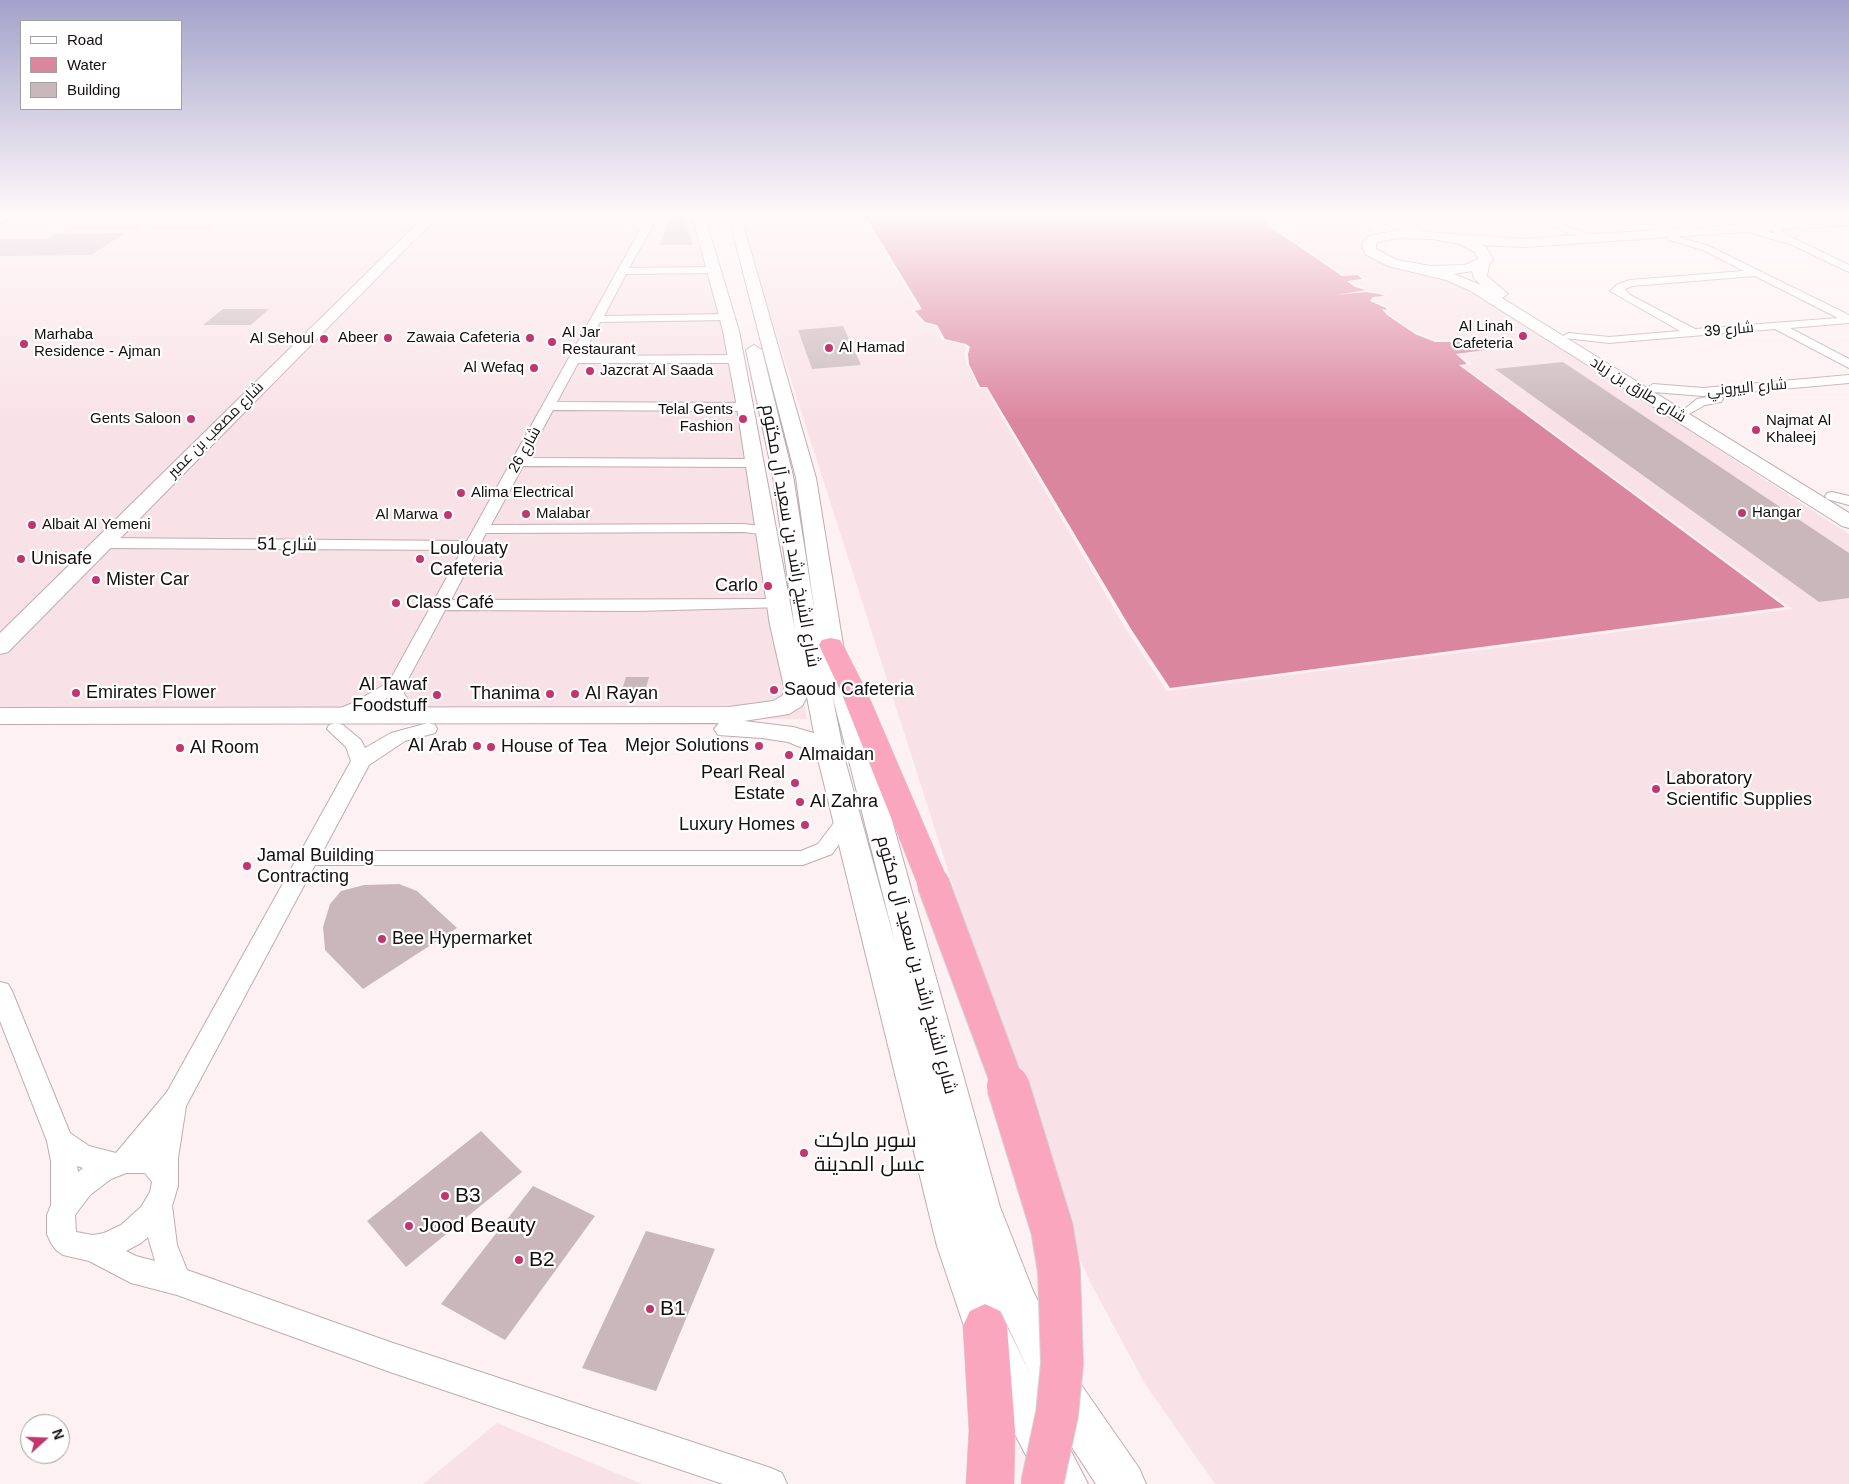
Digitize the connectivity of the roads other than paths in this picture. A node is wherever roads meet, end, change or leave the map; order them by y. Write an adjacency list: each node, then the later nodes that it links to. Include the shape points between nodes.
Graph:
1 (347, 283): 38 (main road, شارع مصعب بن عمير)
2 (364, 283): 34 (main road, شارع مصعب بن عمير)
3 (616, 283): 11 (street, شارع 26)
4 (726, 283): 10 (main road, شارع الشيخ راشد بن سعيد آل مكتوم)
5 (753, 283): 39 (main road, شارع الشيخ راشد بن سعيد آل مكتوم, via 806,478)
6 (1465, 283): 31 (main road, شارع طارق بن زياد)
7 (1486, 283): 15 (main road, شارع طارق بن زياد)
8 (1632, 283): 14 (street, via 1620,287 1620,292)
9 (1777, 283): 12 (street)
10 (731, 308): 11 (street); 18 (main road); 28 (main road, شارع الشيخ راشد بن سعيد آل مكتوم)
11 (597, 319): 19 (street, شارع 26)
12 (1849, 320): 13 (street, شارع 39)
13 (1777, 326): 14 (street, شارع 39); 20 (street)
14 (1693, 333): 16 (street, شارع 39)
15 (1569, 336): 16 (street, شارع 39); 17 (main road, شارع طارق بن زياد)
16 (1609, 340): 17 (street, شارع 39, via 1597,343)
17 (1592, 350): 22 (main road, شارع طارق بن زياد)
18 (734, 359): 19 (street); 24 (main road)
19 (574, 360): 23 (street, شارع 26)
20 (1849, 364)
21 (1845, 380): 22 (street, شارع البيروني, via 1703,392); 25 (street, شارع البيروني, via 1780,394 1701,402)
22 (1653, 388): 25 (main road, شارع طارق بن زياد)
23 (549, 406): 24 (street); 26 (street, شارع 26)
24 (746, 407): 27 (main road)
25 (1689, 410): 29 (main road, شارع طارق بن زياد)
26 (518, 462): 27 (street); 32 (street, شارع 26)
27 (754, 463): 28 (main road); 33 (main road)
28 (783, 476): 37 (main road, شارع الشيخ راشد بن سعيد آل مكتوم)
29 (1841, 498): 30 (main road, شارع طارق بن زياد)
30 (1849, 507)
31 (1849, 522)
32 (481, 529): 33 (street, via 744,528); 35 (street, شارع 26)
33 (767, 531): 37 (main road)
34 (102, 543): 35 (street, شارع 51); 40 (main road, شارع مصعب بن عمير)
35 (472, 546): 36 (street, شارع 26)
36 (440, 605): 37 (street, via 636,606); 41 (street, شارع 26)
37 (788, 614): 43 (main road, via 797,691 793,701); 47 (main road, شارع الشيخ راشد بن سعيد آل مكتوم)
38 (0, 622)
39 (831, 645): 63 (highway, bridge, via 854,692 933,883 1015,1105 1052,1229 1062,1308 1062,1364 1057,1414); 65 (main road, شارع الشيخ راشد بن سعيد آل مكتوم, via 982,1207 1017,1302 1060,1390)
40 (0, 647)
41 (396, 686): 44 (street, via 394,694 398,702); 45 (street)
42 (0, 716): 45 (main road)
43 (763, 721): 44 (main road); 47 (main road, via 822,748)
44 (419, 722): 45 (main road); 48 (street)
45 (336, 723): 46 (main road); 48 (street, via 354,744)
46 (0, 731)
47 (832, 760): 49 (main road, شارع الشيخ راشد بن سعيد آل مكتوم)
48 (361, 761): 50 (street)
49 (846, 821): 50 (street, via 825,849 803,858); 60 (main road, شارع الشيخ راشد بن سعيد آل مكتوم, via 957,1246)
50 (307, 858): 52 (street)
51 (0, 990): 53 (street)
52 (176, 1100): 54 (street); 55 (street)
53 (60, 1141): 54 (street, via 83,1156); 56 (street, via 64,1161)
54 (119, 1163): 55 (street, via 146,1161 155,1165); 56 (street, via 85,1181)
55 (164, 1177): 57 (street, via 165,1186)
56 (64, 1205): 58 (street, via 60,1225 66,1241 82,1248)
57 (158, 1206): 58 (street, via 131,1234 106,1246); 59 (street, via 163,1245)
58 (93, 1248): 59 (street, via 131,1269)
59 (176, 1281): 61 (street, via 390,1357)
60 (985, 1326): 62 (highway, via 992,1430); 64 (main road, شارع الشيخ راشد بن سعيد آل مكتوم, via 1015,1391)
61 (771, 1484)
62 (990, 1484)
63 (1042, 1484)
64 (1065, 1484)
65 (1123, 1484)

